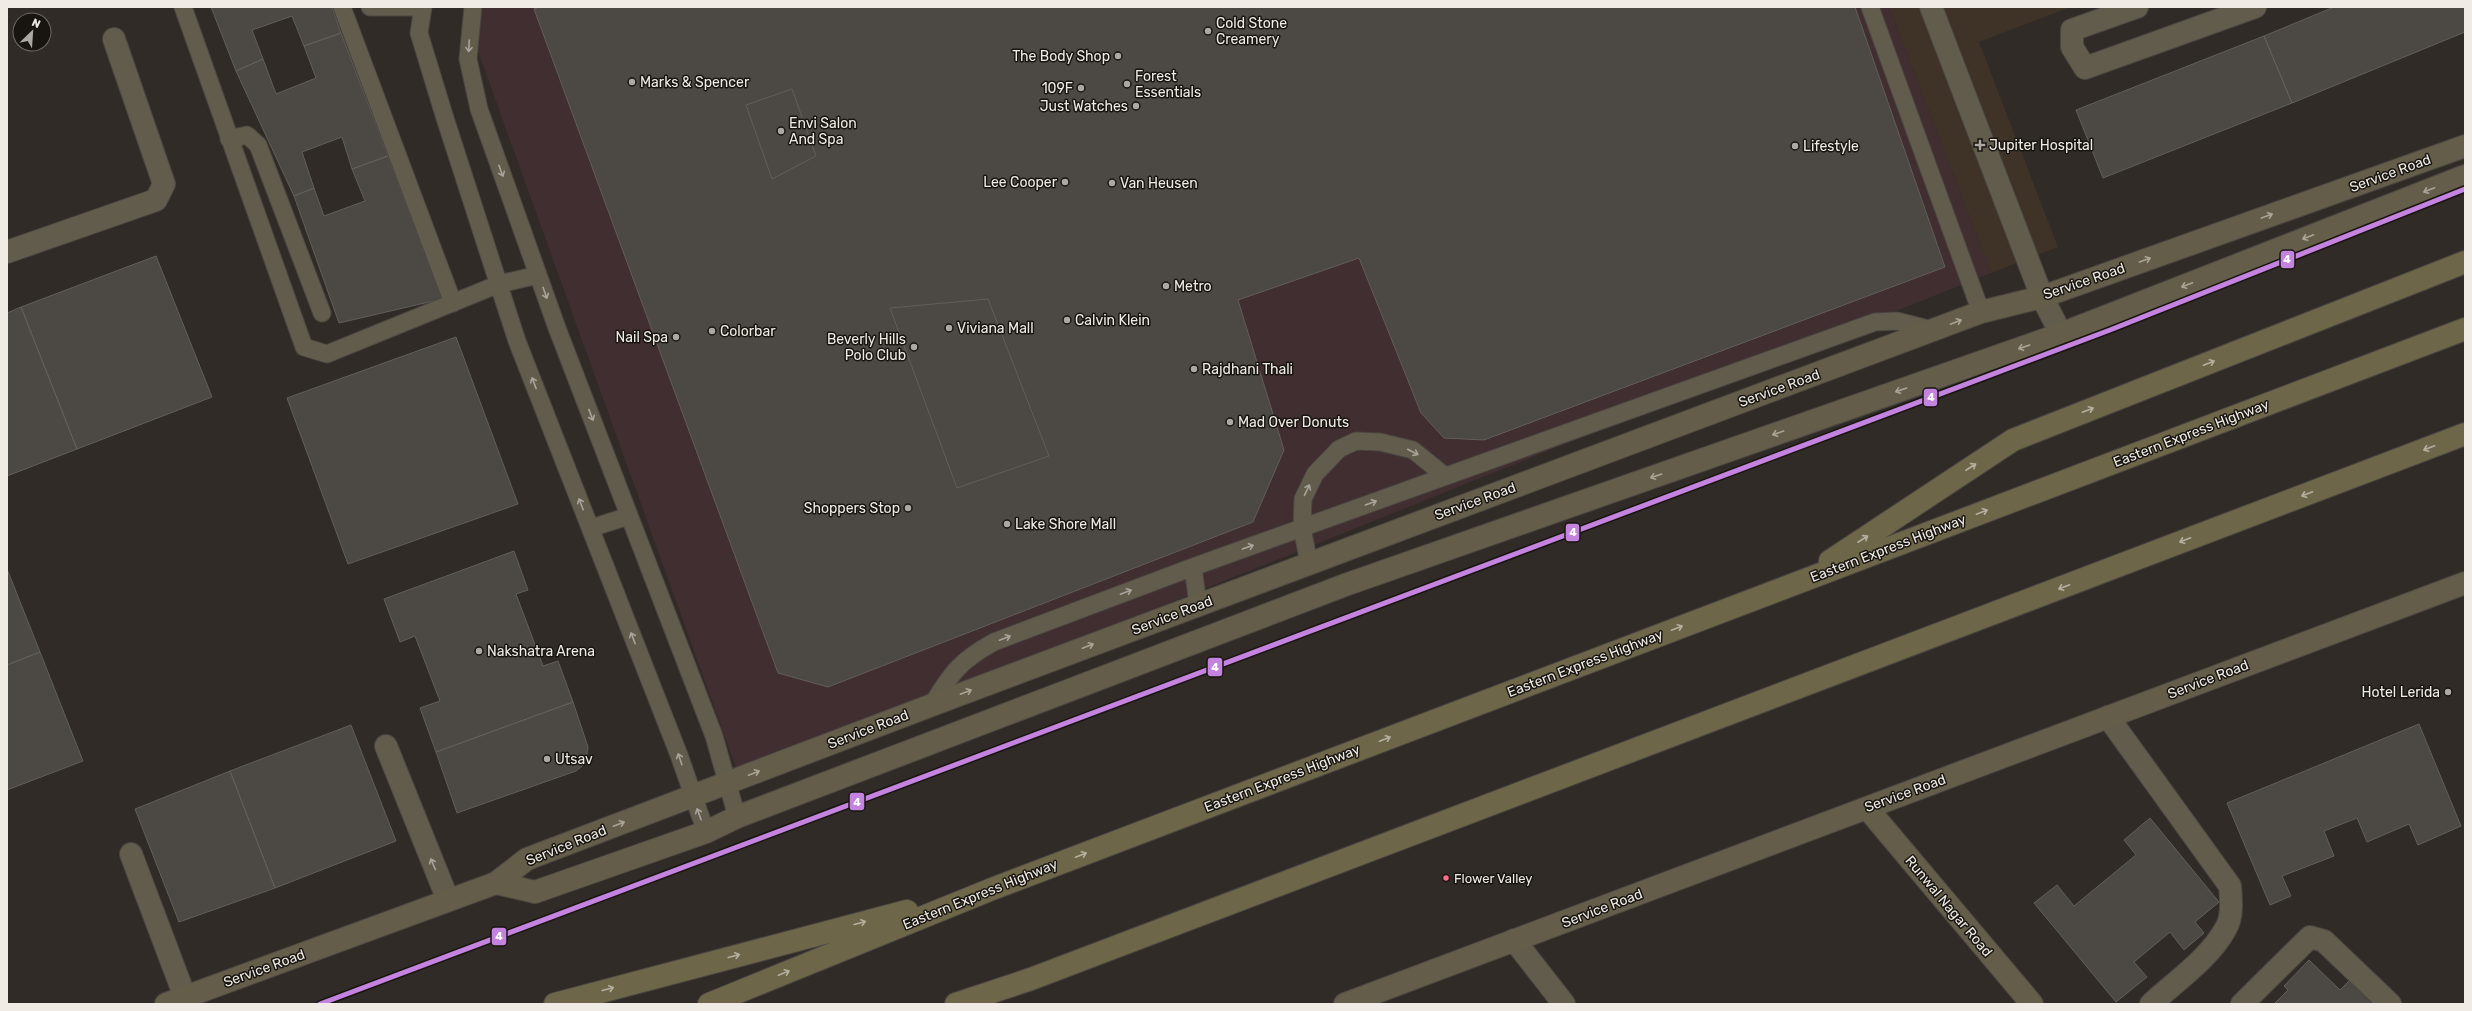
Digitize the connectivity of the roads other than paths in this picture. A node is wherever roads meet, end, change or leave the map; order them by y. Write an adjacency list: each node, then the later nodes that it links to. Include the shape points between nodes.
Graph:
1 (183, 7): 11 (lane)
2 (342, 7): 19 (lane)
3 (370, 7): 4 (lane)
4 (423, 7): 17 (lane, via 419,33)
5 (473, 7): 16 (lane, one-way to 16, via 468,59 479,109)
6 (1870, 7): 20 (lane)
7 (1930, 7): 18 (street)
8 (2137, 7): 9 (street, via 2072,30 2072,47 2085,68)
9 (2254, 7)
10 (114, 39): 14 (street, via 164,184 156,200)
11 (230, 139): 19 (lane, via 304,347 327,354); 21 (lane, via 247,135 258,145)
12 (2465, 146): 18 (street, Service Road, one-way to 12)
13 (2465, 176): 24 (street, Service Road, one-way to 24)
14 (7, 252)
15 (2465, 262): 32 (highway, one-way to 15, via 2013,440)
16 (538, 275): 17 (lane); 27 (lane, one-way to 27)
17 (499, 284): 19 (lane); 28 (lane, one-way to 17, via 517,341)
18 (2042, 297): 20 (street, Service Road); 24 (street)
19 (453, 303)
20 (1981, 312): 23 (street, Service Road, one-way to 20)
21 (322, 313)
22 (2465, 329): 32 (highway, Eastern Express Highway, one-way to 22)
23 (1932, 330): 26 (lane, via 1897,321 1875,322); 30 (street, Service Road)
24 (2061, 334): 41 (street, Service Road, one-way to 41, via 1345,585)
25 (2465, 434): 48 (highway, one-way to 48)
26 (1446, 476): 29 (lane, one-way to 26); 29 (lane, one-way to 26, via 1304,499 1315,474 1339,449 1356,441 1380,442 1414,450)
27 (630, 516): 28 (lane); 38 (lane, via 714,736)
28 (591, 528): 39 (lane, one-way to 28)
29 (1302, 528): 30 (lane); 31 (lane, one-way to 29)
30 (1309, 563): 34 (street, Service Road)
31 (1193, 567): 34 (lane); 35 (lane, one-way to 31, via 950,675 970,655 994,642)
32 (1795, 583): 45 (highway, Eastern Express Highway, one-way to 32)
33 (2465, 583): 36 (street, Service Road)
34 (1198, 605): 35 (street, Service Road, one-way to 34)
35 (932, 705): 38 (street, Service Road, one-way to 35)
36 (2108, 717): 40 (street, Service Road); 57 (street, via 2230,886 2232,906 2227,927 2209,951)
37 (386, 746): 46 (street, one-way to 37)
38 (729, 783): 39 (street, Service Road); 41 (lane)
39 (693, 796): 42 (lane, one-way to 39); 44 (street, Service Road, one-way to 39, via 527,859)
40 (1867, 808): 47 (street, Service Road); 56 (street, Runwal Nagar Road)
41 (738, 817): 42 (street, Service Road)
42 (706, 832): 44 (street, Service Road, via 535,892)
43 (131, 854): 49 (street)
44 (496, 883): 46 (street, Service Road)
45 (992, 888): 50 (highway, one-way to 45); 51 (highway, Eastern Express Highway, one-way to 45)
46 (448, 900): 49 (street, Service Road)
47 (1514, 940): 54 (street, Service Road); 55 (street)
48 (1031, 979): 52 (highway); 53 (highway)
49 (176, 1000)
50 (555, 1004)
51 (708, 1004)
52 (956, 1004)
53 (979, 1004)
54 (1345, 1004)
55 (1564, 1004)
56 (2032, 1004)
57 (2151, 1004)
58 (2242, 1004): 59 (street, via 2310,937 2324,941)
59 (2390, 1004)

